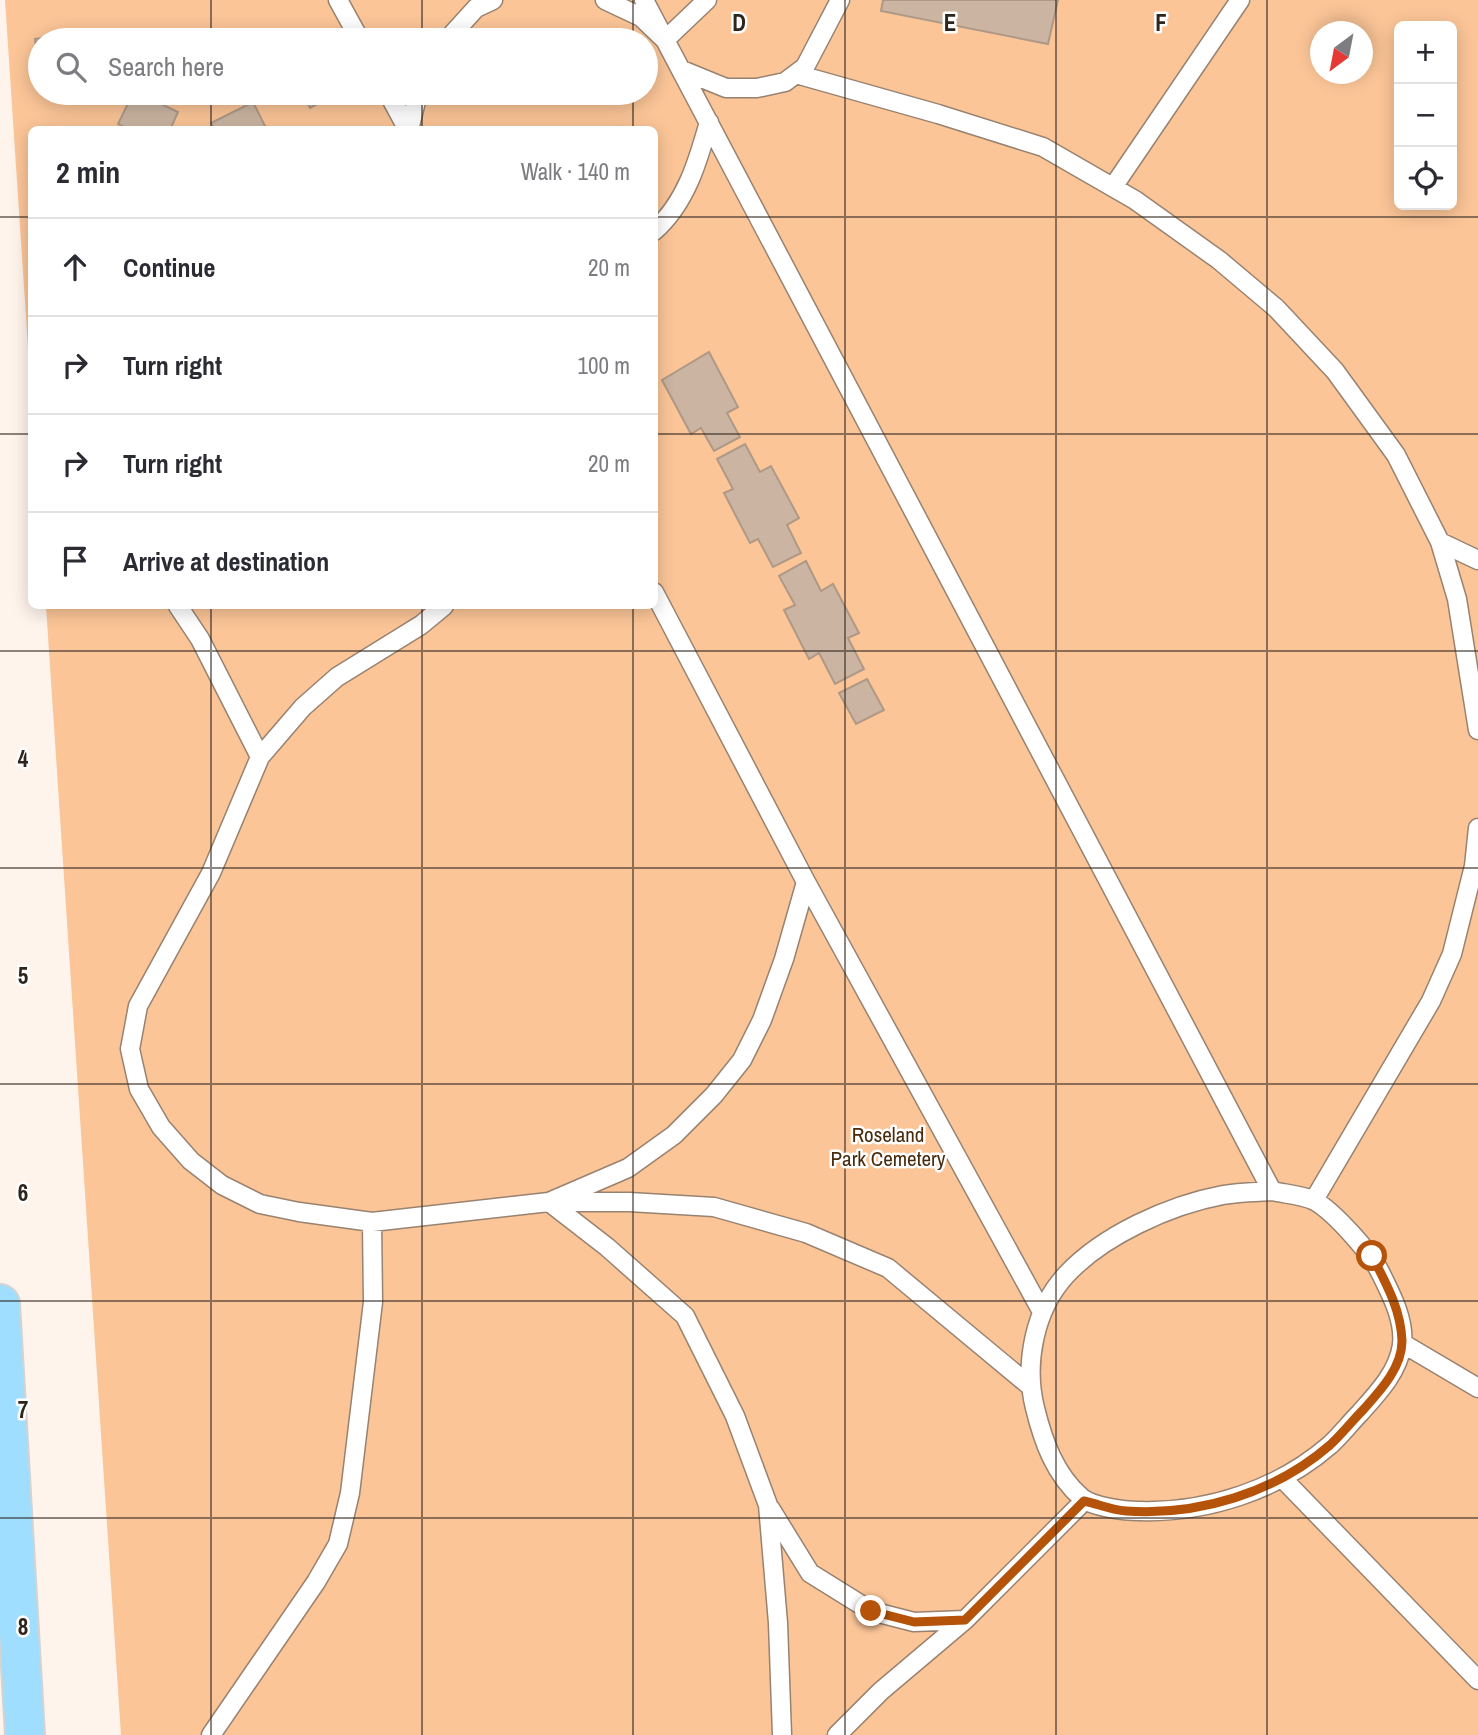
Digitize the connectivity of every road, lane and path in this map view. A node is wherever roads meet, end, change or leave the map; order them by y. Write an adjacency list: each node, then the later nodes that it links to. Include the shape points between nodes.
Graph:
1 (338, 0): 9 (lane)
2 (493, 0): 8 (lane)
3 (605, 0): 11 (lane)
4 (644, 0): 13 (lane)
5 (708, 0): 13 (lane)
6 (840, 0): 15 (lane, via 805,67)
7 (1240, 0): 21 (lane)
8 (474, 4): 10 (lane)
9 (353, 28)
10 (456, 28)
11 (653, 28)
12 (658, 33): 13 (lane)
13 (666, 40): 14 (lane)
14 (682, 71): 15 (lane, via 726,88 757,88 785,82); 18 (lane)
15 (796, 74): 21 (lane, via 1043,147)
16 (395, 105): 19 (lane)
17 (415, 105): 20 (lane)
18 (709, 122): 22 (lane, via 696,168); 32 (lane)
19 (407, 126)
20 (410, 126)
21 (1113, 187): 23 (lane, via 1219,260 1276,308 1335,371 1396,455)
22 (658, 226)
23 (1440, 542): 24 (lane); 28 (lane, via 1457,599)
24 (1475, 552)
25 (658, 600): 31 (lane)
26 (180, 609): 29 (lane)
27 (440, 609): 29 (lane, via 337,677 303,707)
28 (1478, 730)
29 (260, 757): 35 (lane, via 211,873 138,1006 130,1049 139,1089 161,1127 191,1161 222,1185 260,1204)
30 (1478, 828): 33 (lane, via 1474,866 1447,966)
31 (806, 882): 34 (lane, via 784,960 742,1060 674,1135 628,1168); 37 (lane)
32 (1272, 1191): 33 (lane); 37 (lane, via 1224,1195 1165,1212 1103,1243 1065,1276)
33 (1314, 1200): 38 (lane, via 1372,1256 1396,1305)
34 (549, 1202): 35 (lane); 39 (lane, via 714,1207 806,1233 888,1268); 43 (lane, via 685,1315 735,1416)
35 (372, 1222): 49 (lane, via 373,1302 350,1493 338,1544)
36 (0, 1304): 48 (main road)
37 (1042, 1312): 39 (lane, via 1030,1358)
38 (1402, 1343): 40 (lane); 41 (lane, via 1393,1373 1371,1401 1330,1445)
39 (1030, 1386): 42 (lane, via 1041,1432 1062,1478)
40 (1478, 1388)
41 (1282, 1478): 42 (lane, via 1233,1499 1170,1512 1123,1511); 45 (lane)
42 (1084, 1501): 44 (lane)
43 (768, 1505): 44 (lane, via 810,1573 871,1611 914,1622); 50 (lane)
44 (965, 1620): 51 (lane)
45 (1478, 1680)
46 (0, 1703): 47 (main road)
47 (17, 1735)
48 (26, 1735)
49 (211, 1735)
50 (782, 1735)
51 (837, 1735)

